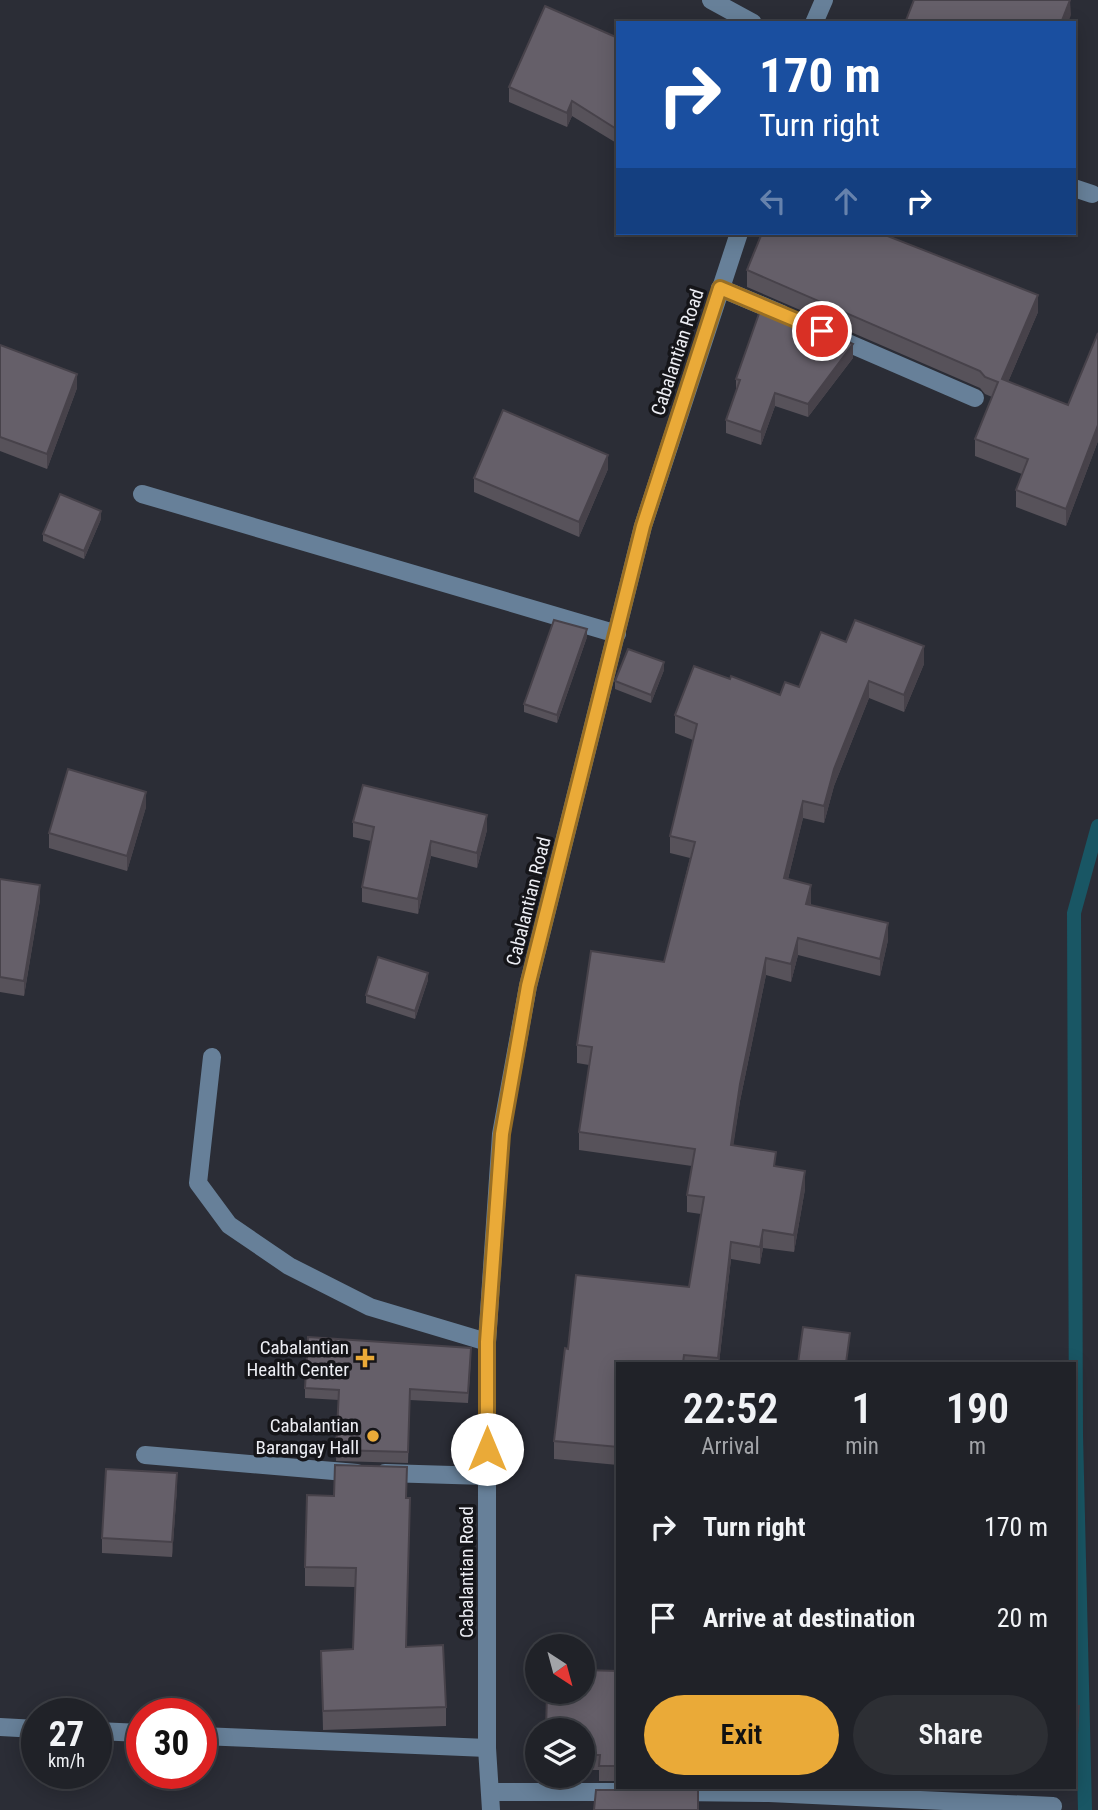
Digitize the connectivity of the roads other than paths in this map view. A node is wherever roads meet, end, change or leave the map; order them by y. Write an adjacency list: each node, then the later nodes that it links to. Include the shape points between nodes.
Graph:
1 (711, 0): 3 (street)
2 (824, 0): 4 (street)
3 (748, 21)
4 (815, 21)
5 (1076, 189): 6 (street)
6 (1093, 194)
7 (738, 235): 8 (street, Cabalantian Road)
8 (720, 288): 9 (street); 13 (street, Cabalantian Road, via 643,526)
9 (796, 321)
10 (822, 331): 11 (street)
11 (975, 397)
12 (142, 494): 13 (street)
13 (617, 634): 15 (street, Cabalantian Road, via 528,986 502,1134)
14 (212, 1057): 15 (street, via 198,1183 229,1226 289,1266 370,1307)
15 (487, 1342): 17 (street, Cabalantian Road)
16 (145, 1455): 17 (street, via 333,1472)
17 (486, 1476): 21 (street, Cabalantian Road)
18 (0, 1727): 19 (street)
19 (21, 1728)
20 (217, 1737): 21 (street)
21 (487, 1748): 22 (street, Cabalantian Road)
22 (490, 1801): 23 (street, via 651,1792 769,1793)
23 (1053, 1806)

